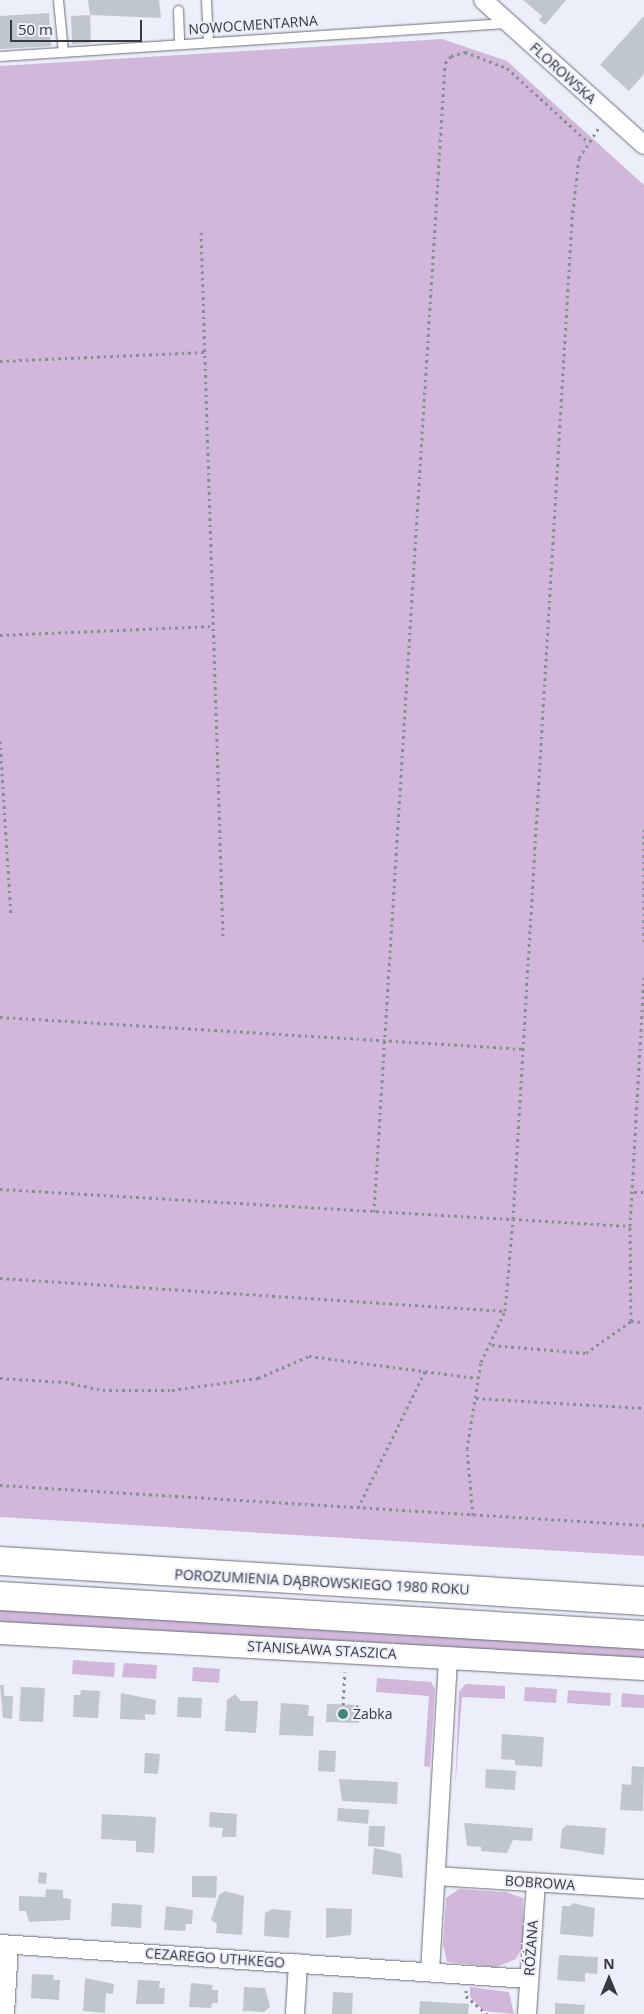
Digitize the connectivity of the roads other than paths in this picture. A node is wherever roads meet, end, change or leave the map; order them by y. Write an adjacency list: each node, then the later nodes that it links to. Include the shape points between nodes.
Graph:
1 (58, 0): 8 (lane)
2 (206, 0): 6 (lane)
3 (483, 0): 5 (street, FLOROWSKA)
4 (178, 10): 7 (lane)
5 (508, 23): 6 (lane, NOWOCMENTARNA); 10 (street, FLOROWSKA, via 608,114)
6 (208, 42): 7 (lane, NOWOCMENTARNA)
7 (180, 44): 8 (lane, NOWOCMENTARNA)
8 (63, 52): 9 (lane, NOWOCMENTARNA)
9 (0, 56)
10 (641, 136)
11 (0, 1561): 13 (main road, POROZUMIENIA DĄBROWSKIEGO 1980 ROKU)
12 (0, 1596): 15 (main road)
13 (644, 1601)
14 (0, 1633): 16 (street, STANISŁAWA STASZICA)
15 (644, 1635)
16 (448, 1658): 17 (street, STANISŁAWA STASZICA); 18 (street)
17 (644, 1669)
18 (436, 1876): 19 (street, BOBROWA); 23 (street)
19 (536, 1883): 20 (street, BOBROWA); 24 (street, RÓŻANA)
20 (644, 1889)
21 (5, 1945): 22 (street, CEZAREGO UTHKEGO); 25 (street)
22 (298, 1963): 23 (street, CEZAREGO UTHKEGO); 26 (street)
23 (430, 1972): 24 (street, CEZAREGO UTHKEGO)
24 (529, 1979): 27 (street, RÓŻANA)
25 (4, 2014)
26 (295, 2014)
27 (527, 2014)

